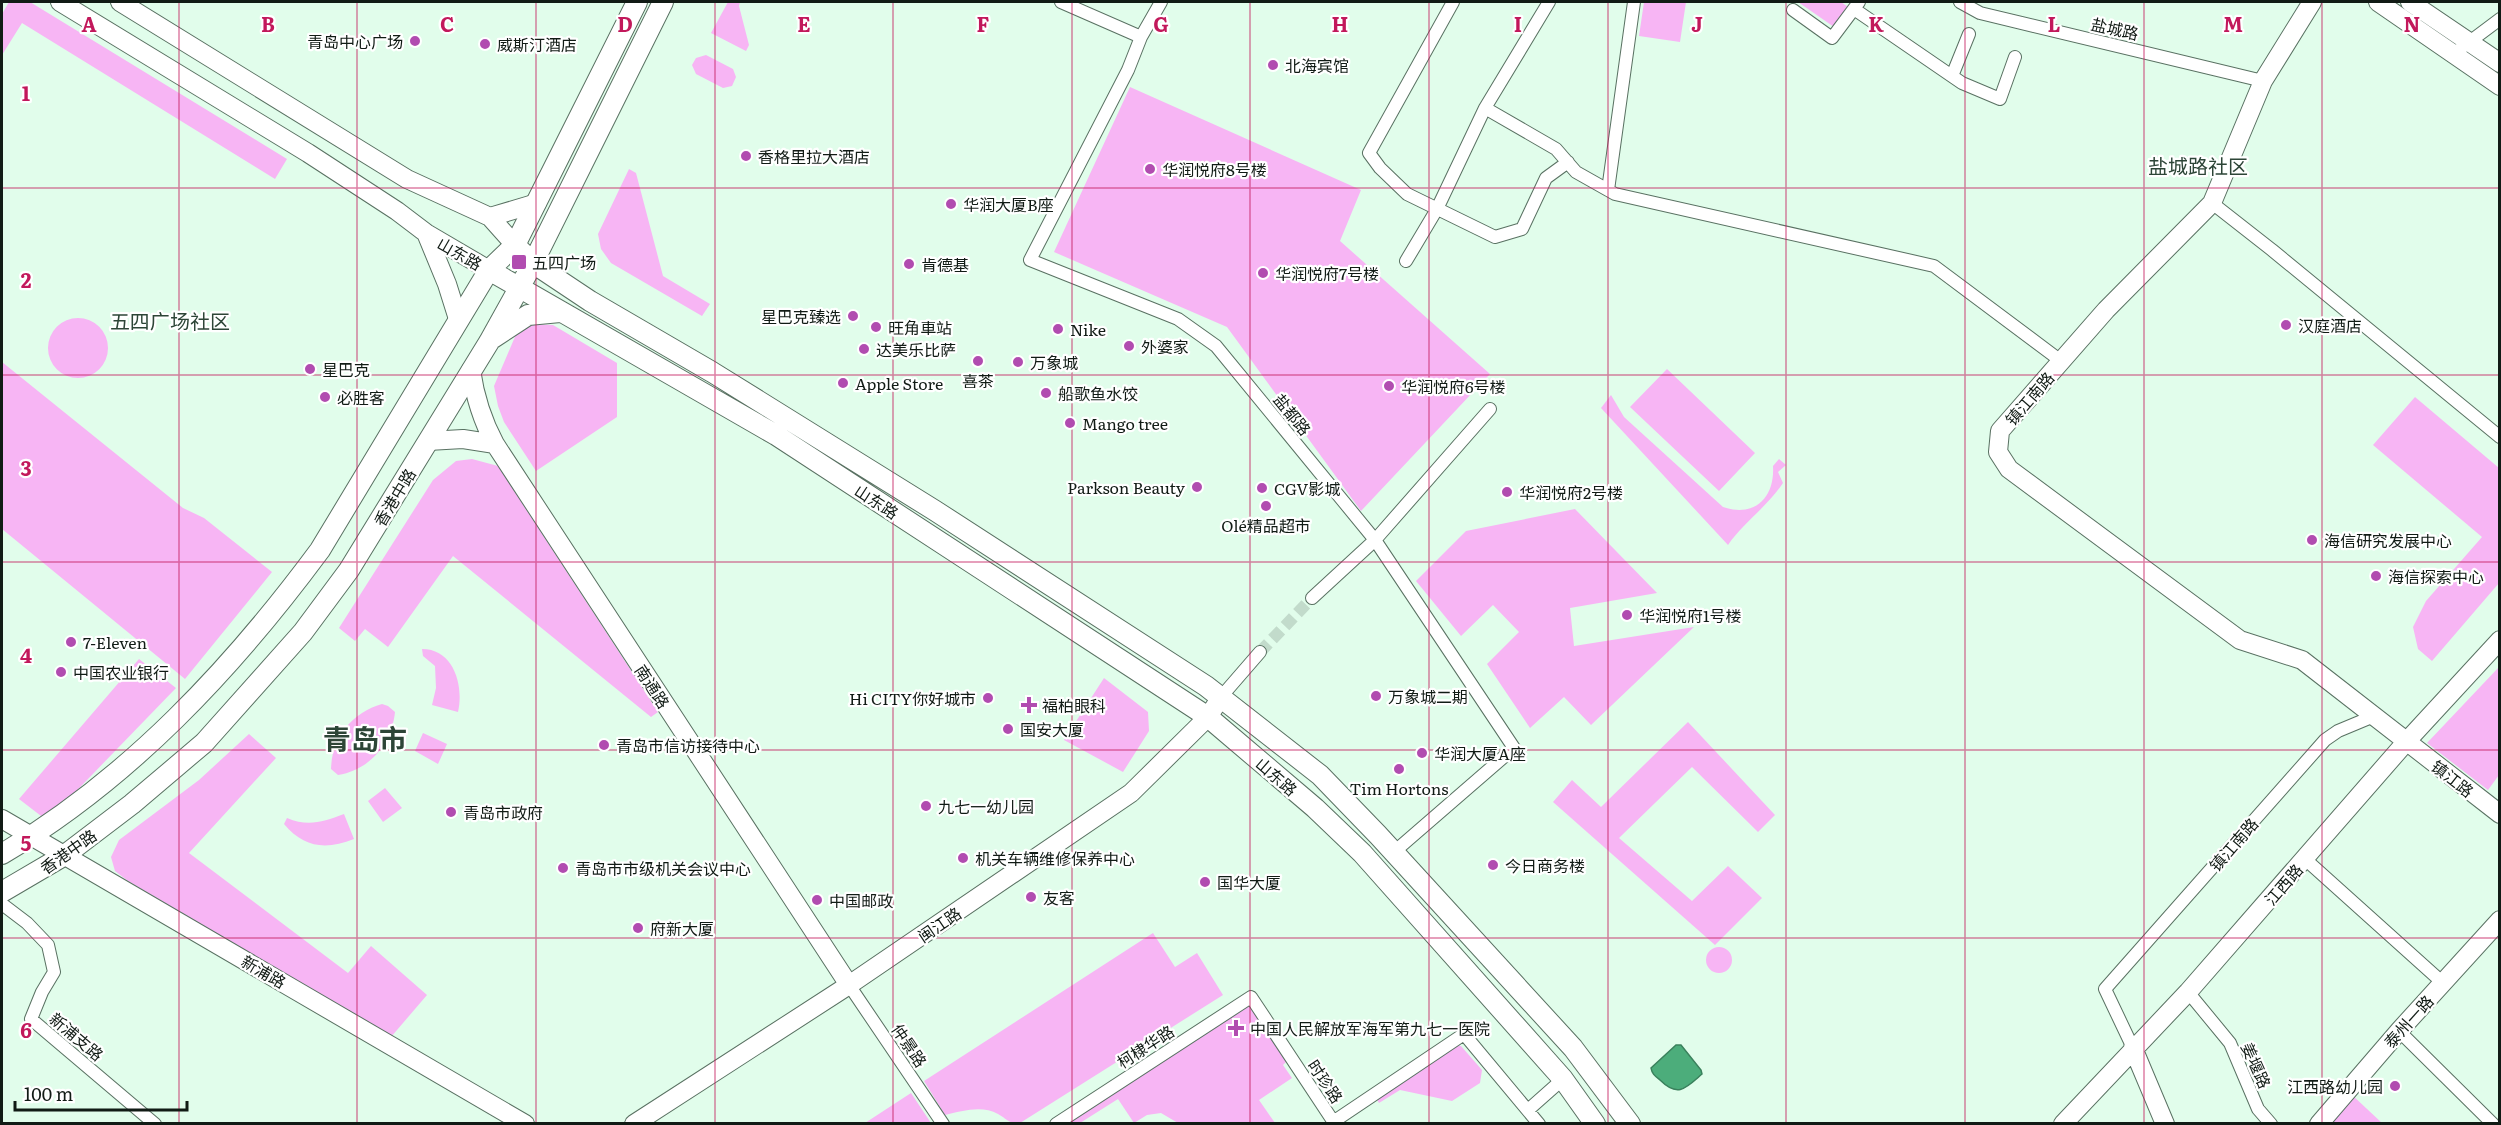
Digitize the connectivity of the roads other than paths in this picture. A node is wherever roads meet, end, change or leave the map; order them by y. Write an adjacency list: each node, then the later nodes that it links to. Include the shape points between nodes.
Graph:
1 (60, 2): 33 (street, 山东路, via 308,153)
2 (120, 2): 32 (street, 山东路, via 406,179)
3 (637, 2): 29 (main road, 香港中路)
4 (663, 2): 36 (main road, 香港中路)
5 (1060, 2): 18 (street)
6 (1161, 2): 18 (street)
7 (1453, 2): 31 (street, via 1369,153 1407,194)
8 (1549, 2): 26 (street)
9 (1634, 2): 28 (street)
10 (1960, 2): 24 (street, 盐城路, via 1980,13)
11 (2312, 2): 24 (street, 镇江南路)
12 (2378, 2): 20 (street)
13 (2410, 2): 19 (street)
14 (1857, 5): 15 (street, via 1832,38); 23 (street)
15 (1793, 10)
16 (2499, 19): 19 (street)
17 (1969, 34): 23 (street)
18 (1141, 37): 48 (street, 盐都路, via 1128,70 1030,260 1178,319 1216,345)
19 (2468, 42): 20 (street); 22 (street)
20 (2452, 55): 25 (street)
21 (2015, 57): 23 (street, via 2000,99)
22 (2499, 63)
23 (1952, 76)
24 (2263, 81): 30 (street, 镇江南路)
25 (2499, 86)
26 (1485, 108): 27 (street, via 1556,149); 31 (street)
27 (1568, 162): 28 (street, via 1576,172); 31 (street, via 1546,178 1522,229 1495,237)
28 (1608, 190): 42 (street, via 1934,266)
29 (537, 203): 32 (street); 34 (main road, 香港中路)
30 (2212, 203): 42 (street, 镇江南路, via 2106,310); 45 (street)
31 (1437, 209): 35 (street)
32 (490, 218): 34 (street, 山东路)
33 (426, 233): 37 (street, 山东路); 40 (street)
34 (515, 245): 36 (main road, 山东路); 37 (main road, 香港中路)
35 (1406, 261)
36 (533, 263): 38 (main road, 香港中路); 52 (main road, 山东路, via 934,510)
37 (489, 270): 38 (main road, 山东路); 40 (main road, 香港中路)
38 (520, 287): 39 (main road, 山东路); 41 (main road, 香港中路)
39 (560, 312): 41 (main road, via 528,315); 54 (main road, 山东路, via 776,435)
40 (458, 319): 58 (main road, 香港中路, via 320,550 275,609 174,723)
41 (489, 342): 43 (main road, 香港中路)
42 (2061, 362): 53 (street, 镇江南路, via 2000,430 1998,452 2009,469 2240,640 2302,660)
43 (471, 370): 46 (main road, 香港中路); 47 (street, 南通路, via 482,420)
44 (1490, 409): 48 (street)
45 (2499, 437)
46 (428, 441): 47 (street); 61 (main road, 香港中路, via 349,570 264,678 204,743)
47 (495, 444): 67 (street, 南通路)
48 (1375, 540): 49 (street); 59 (street, 盐都路, via 1514,748)
49 (1312, 598)
50 (2499, 640): 55 (street, 江西路)
51 (1260, 652): 52 (street)
52 (1221, 697): 54 (street, 闽江路); 59 (main road, 山东路, via 1320,775)
53 (2374, 716): 55 (street, 镇江南路); 71 (street, 镇江南路, via 2325,740 2105,989)
54 (1208, 717): 67 (street, 闽江路, via 1131,793); 72 (main road, 山东路, via 1362,853)
55 (2406, 742): 56 (street, 镇江路); 62 (street, 江西路)
56 (2499, 814)
57 (2, 819): 58 (street, 新浦路)
58 (32, 837): 60 (main road, 香港中路); 61 (street, 新浦路)
59 (1394, 852): 82 (main road, 山东路, via 1573,1048)
60 (2, 854)
61 (65, 855): 63 (main road, 香港中路); 76 (street, 新浦路)
62 (2305, 859): 66 (street); 68 (street, 江西路)
63 (2, 892)
64 (2, 904): 75 (street, 新浦支路, via 48,945 54,972 31,1019)
65 (2499, 920): 66 (street, 泰州一路)
66 (2443, 983): 70 (street, 泰州一路)
67 (849, 985): 77 (street, 闽江路); 78 (street, 仲景路)
68 (2188, 992): 71 (street, 江西路); 85 (street, 姜堰路, via 2230,1043 2258,1109)
69 (1251, 997): 74 (street, 时珍路); 79 (street, 柯棣华路)
70 (2399, 1031): 86 (street, 泰州一路); 87 (street)
71 (2133, 1048): 83 (street, 江西路); 84 (street)
72 (1563, 1079): 73 (street); 81 (main road, 山东路)
73 (1528, 1110): 74 (street, via 1464,1034); 80 (street)
74 (1334, 1123)
75 (155, 1124)
76 (525, 1124)
77 (634, 1124)
78 (943, 1124)
79 (1056, 1124)
80 (1539, 1124)
81 (1595, 1124)
82 (1630, 1124)
83 (2063, 1124)
84 (2165, 1124)
85 (2271, 1124)
86 (2319, 1124)
87 (2493, 1124)

